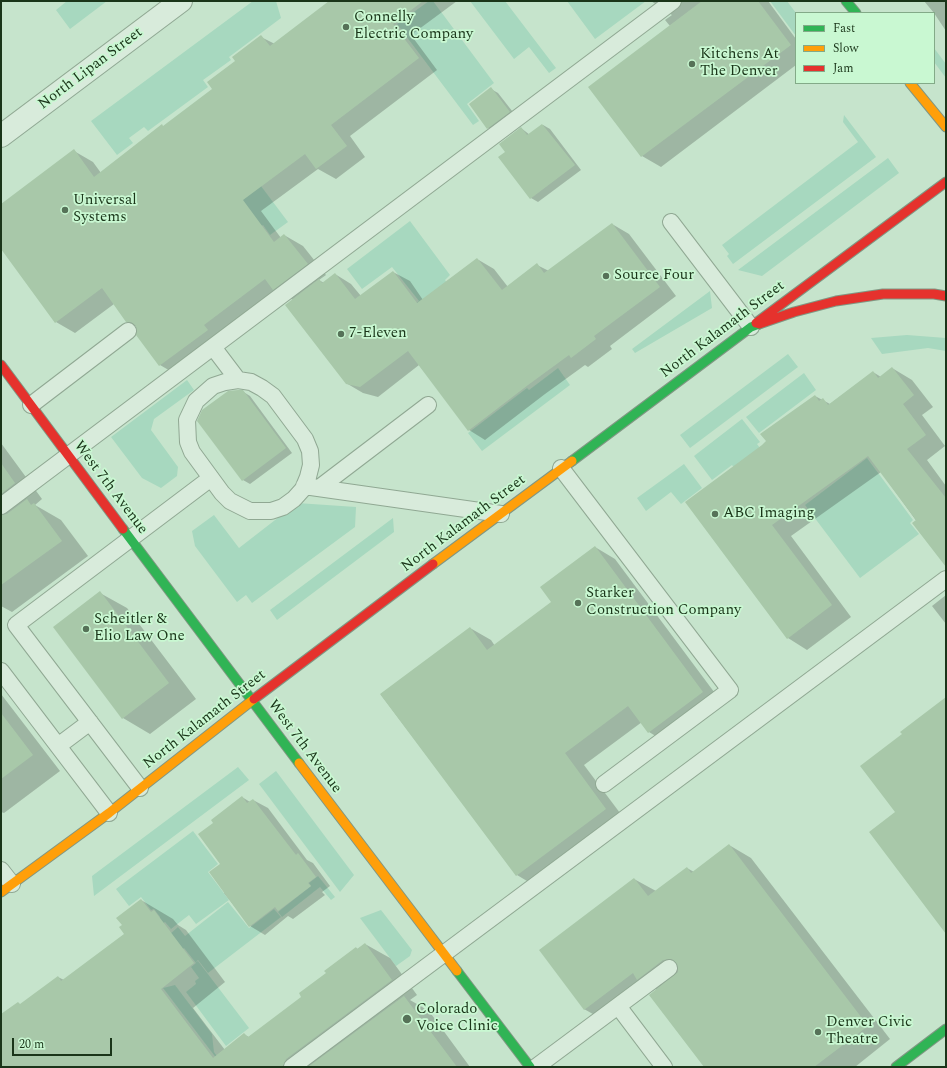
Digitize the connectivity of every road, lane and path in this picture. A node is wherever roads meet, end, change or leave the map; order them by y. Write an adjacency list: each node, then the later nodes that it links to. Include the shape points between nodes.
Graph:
1 (181, 1): 7 (street, North Lipan Street)
2 (673, 1): 13 (lane)
3 (846, 1): 4 (main road)
4 (855, 12)
5 (911, 84): 6 (main road)
6 (946, 128)
7 (1, 136)
8 (946, 182): 11 (main road, North Kalamath Street)
9 (671, 222): 11 (lane)
10 (946, 296): 11 (main road, via 883,294 836,301)
11 (751, 327): 19 (main road, North Kalamath Street)
12 (128, 331): 16 (lane)
13 (213, 347): 15 (lane); 18 (lane)
14 (1, 365): 16 (main road, West 7th Avenue)
15 (238, 380): 20 (lane, via 212,386 203,392 187,420 186,431 192,452); 21 (lane, via 257,385 273,396 305,439 310,452 308,478)
16 (31, 405): 18 (main road, West 7th Avenue)
17 (428, 405): 21 (lane)
18 (69, 455): 22 (lane); 24 (main road, West 7th Avenue)
19 (561, 468): 23 (main road, North Kalamath Street); 30 (lane, via 730,690)
20 (211, 478): 21 (lane, via 230,501 239,507 260,512 283,507); 24 (lane)
21 (312, 487): 23 (lane)
22 (1, 506)
23 (501, 514): 27 (main road, North Kalamath Street)
24 (131, 539): 27 (main road, West 7th Avenue); 28 (lane, via 16,625)
25 (946, 578): 35 (lane)
26 (1, 671): 29 (lane)
27 (252, 701): 31 (main road, North Kalamath Street); 35 (main road, West 7th Avenue)
28 (90, 722): 29 (lane); 31 (lane)
29 (58, 746): 32 (lane)
30 (604, 784)
31 (140, 788): 32 (main road, North Kalamath Street)
32 (109, 813): 34 (main road, North Kalamath Street)
33 (1, 870): 34 (lane)
34 (6, 888)
35 (444, 954): 39 (lane); 40 (main road, West 7th Avenue)
36 (669, 968): 37 (lane)
37 (618, 1006): 41 (lane); 42 (lane)
38 (946, 1029): 43 (main road)
39 (292, 1067)
40 (530, 1067)
41 (536, 1067)
42 (664, 1067)
43 (896, 1067)

